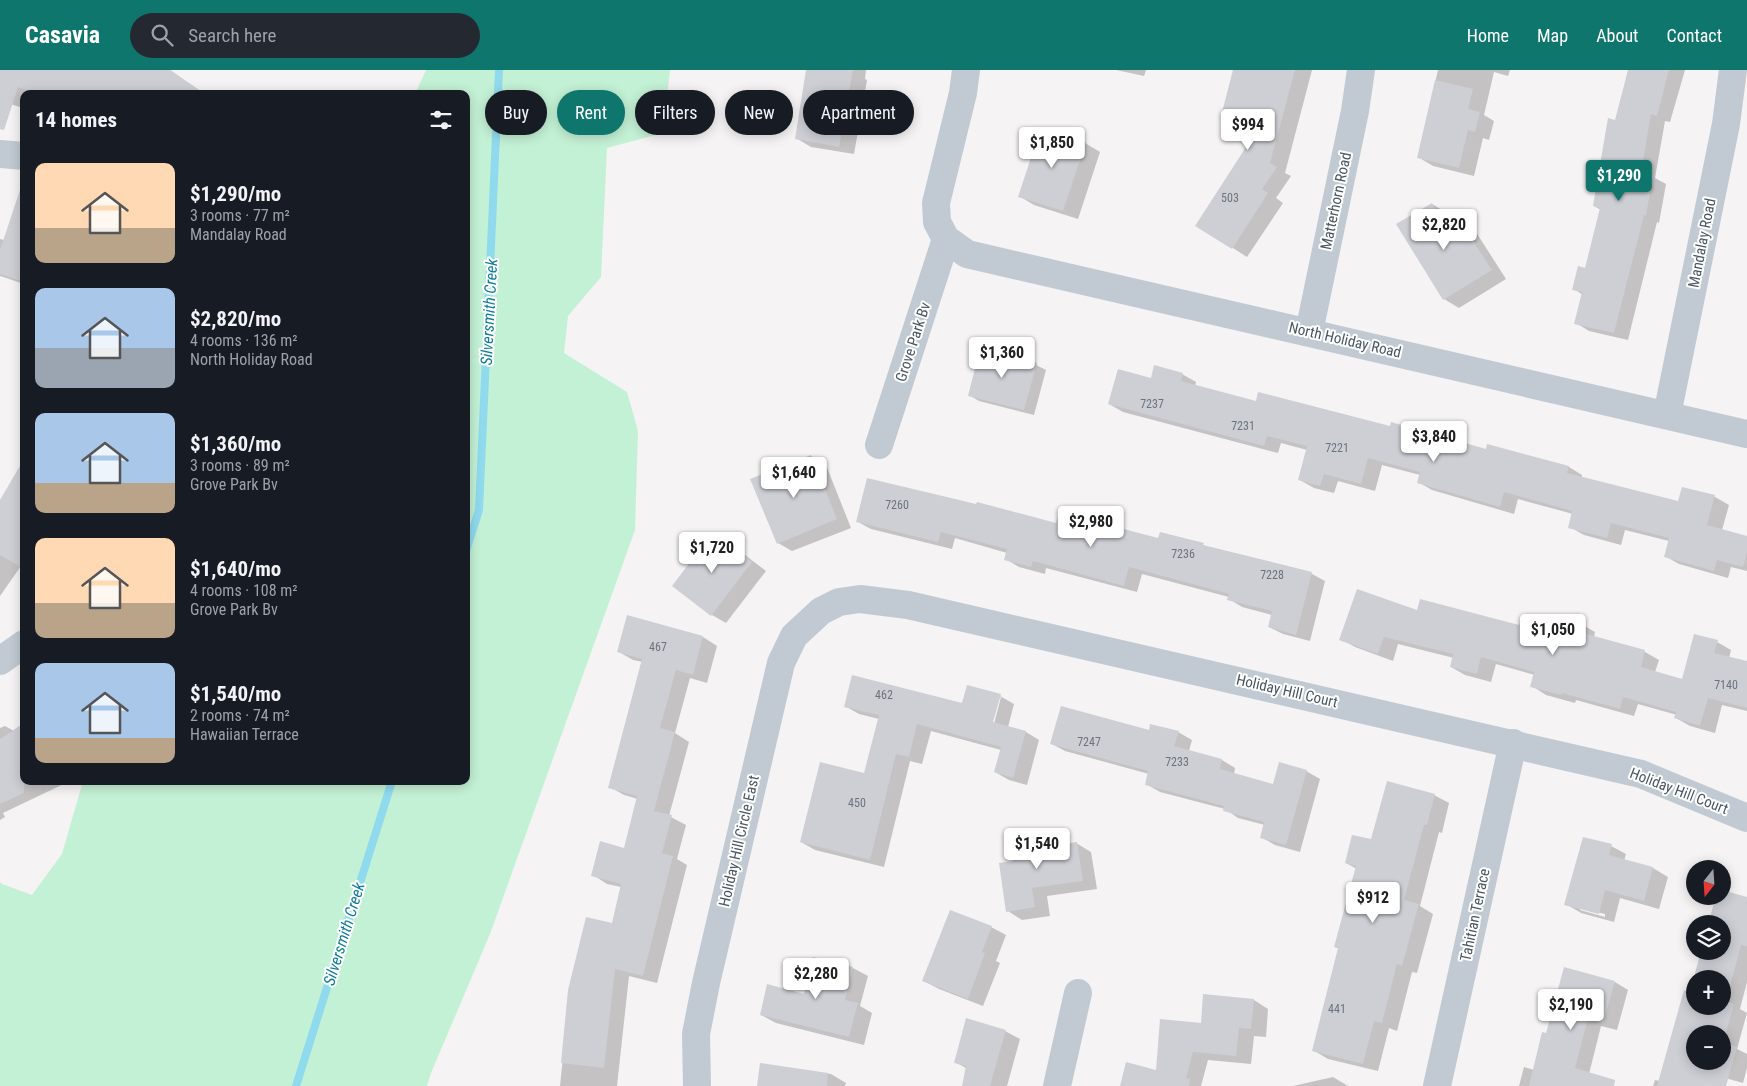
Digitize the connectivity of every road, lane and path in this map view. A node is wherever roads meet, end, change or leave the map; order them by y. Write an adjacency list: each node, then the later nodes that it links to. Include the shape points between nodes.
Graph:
1 (966, 70): 6 (street, via 936,203 937,222)
2 (1360, 70): 7 (street, Matterhorn Road, via 1355,111)
3 (1734, 70): 8 (street, Mandalay Road)
4 (0, 154): 5 (street)
5 (20, 156)
6 (946, 239): 7 (street, North Holiday Road, via 967,254); 10 (street, Grove Park Bv)
7 (1308, 332): 8 (street, North Holiday Road)
8 (1667, 415): 9 (street, North Holiday Road)
9 (1747, 434)
10 (879, 445)
11 (820, 611): 14 (street, Holiday Hill Court, via 839,602 860,599 908,605); 17 (street, Holiday Hill Circle East, via 794,636 781,663 706,983 696,1034)
12 (20, 647): 13 (street)
13 (0, 661)
14 (1513, 743): 15 (street, Holiday Hill Court, via 1640,774); 19 (street, Tahitian Terrace)
15 (1747, 818)
16 (1078, 993): 18 (street)
17 (697, 1086)
18 (1056, 1086)
19 (1437, 1086)

